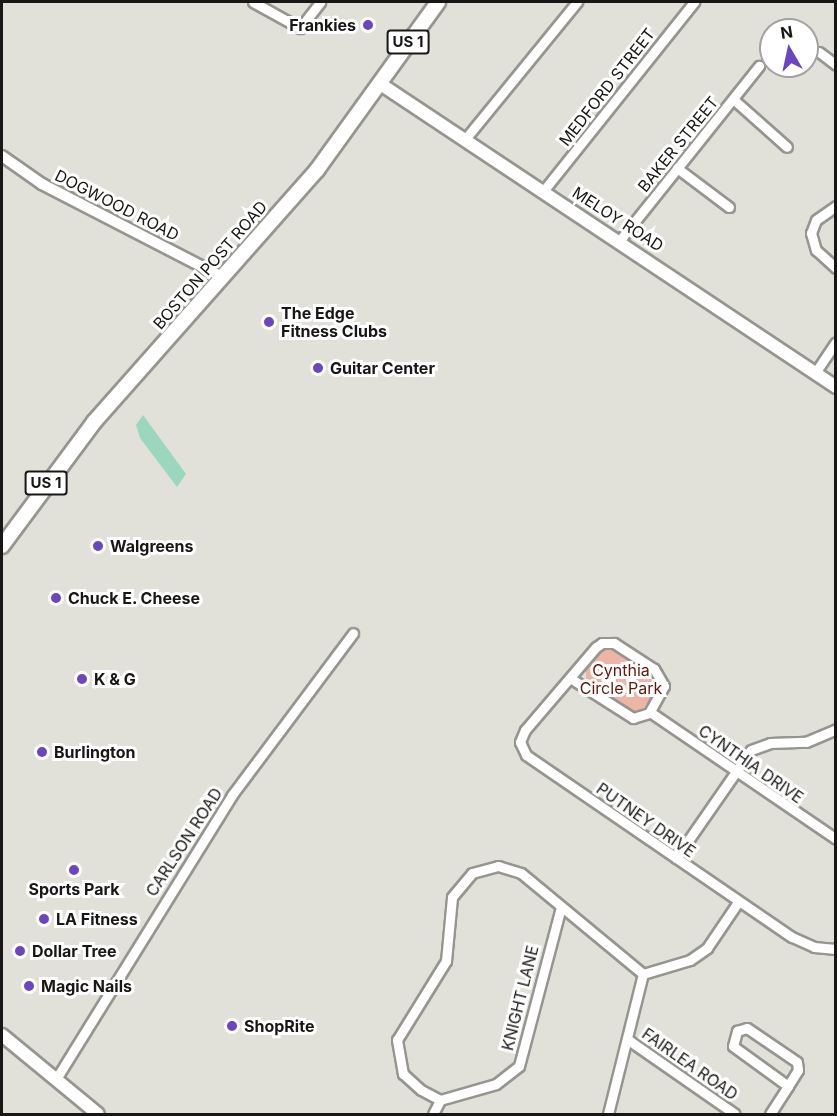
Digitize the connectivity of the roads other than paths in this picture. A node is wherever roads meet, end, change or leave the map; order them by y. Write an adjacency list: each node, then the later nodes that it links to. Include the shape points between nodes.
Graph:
1 (253, 2): 2 (street, via 300,28)
2 (320, 2)
3 (438, 2): 9 (main road, BOSTON POST ROAD / US 1)
4 (577, 2): 11 (street)
5 (694, 2): 15 (street, MEDFORD STREET)
6 (819, 52): 7 (street)
7 (836, 65)
8 (759, 66): 10 (street, BAKER STREET)
9 (379, 83): 11 (main road, MELOY ROAD); 20 (main road, BOSTON POST ROAD / US 1, via 316,170)
10 (733, 99): 12 (street, via 776,133); 14 (street, BAKER STREET)
11 (466, 138): 15 (main road, MELOY ROAD)
12 (787, 147)
13 (2, 156): 20 (street, DOGWOOD ROAD, via 42,184)
14 (677, 168): 17 (street); 18 (street, BAKER STREET)
15 (544, 190): 18 (main road, MELOY ROAD)
16 (836, 206): 19 (street, via 816,220 811,233 816,250)
17 (729, 207)
18 (620, 240): 22 (main road, MELOY ROAD)
19 (836, 268)
20 (222, 277): 24 (main road, BOSTON POST ROAD / US 1, via 94,422)
21 (836, 342): 22 (street)
22 (815, 373): 23 (main road, MELOY ROAD)
23 (836, 387)
24 (2, 546)
25 (353, 633): 38 (street, CARLSON ROAD, via 226,804)
26 (570, 678): 27 (street, via 627,717 639,718); 27 (street, via 599,644 614,643 662,677 663,691); 31 (street, PUTNEY DRIVE, via 525,730 522,751)
27 (650, 712): 29 (street, CYNTHIA DRIVE)
28 (836, 729): 29 (street, via 806,742 758,746)
29 (736, 773): 30 (street, CYNTHIA DRIVE); 31 (street)
30 (836, 839)
31 (676, 858): 32 (street, PUTNEY DRIVE)
32 (738, 902): 34 (street, PUTNEY DRIVE, via 800,942); 35 (street, via 707,948 690,960)
33 (561, 907): 35 (street); 40 (street, KNIGHT LANE, via 519,1066 496,1083); 40 (street, via 521,873 498,866 472,873 456,889 446,961 402,1027 397,1046 400,1067 407,1079)
34 (836, 949)
35 (643, 974): 37 (street)
36 (2, 1035): 38 (main road)
37 (627, 1039): 41 (street, FAIRLEA ROAD); 44 (street)
38 (56, 1079): 42 (main road)
39 (788, 1086): 39 (street, via 737,1050 731,1041 736,1031 754,1032 797,1062 798,1070); 45 (street)
40 (440, 1100): 43 (street)
41 (730, 1113)
42 (98, 1114)
43 (433, 1114)
44 (608, 1114)
45 (770, 1114)

